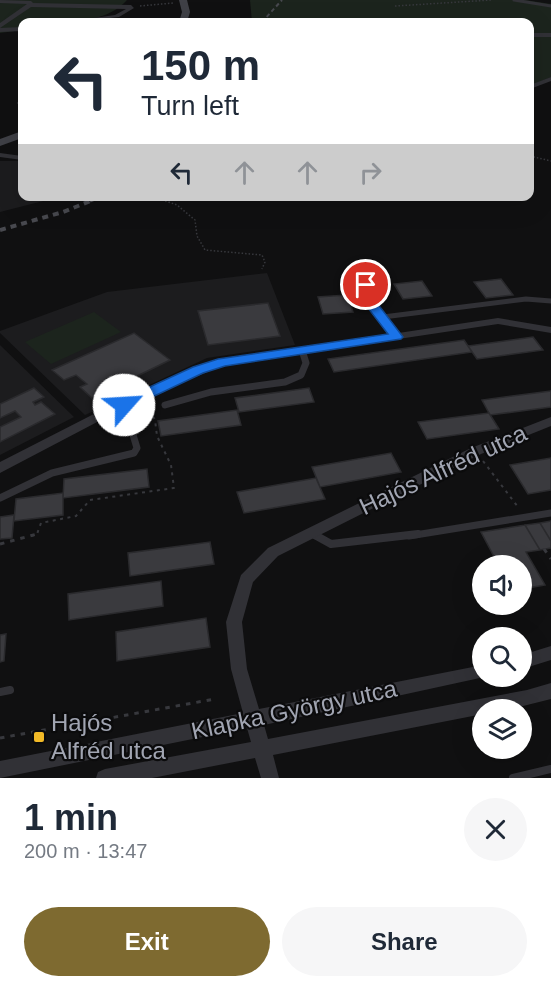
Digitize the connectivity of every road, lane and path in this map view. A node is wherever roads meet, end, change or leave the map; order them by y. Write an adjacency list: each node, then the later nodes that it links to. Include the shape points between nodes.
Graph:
1 (134, 0): 9 (street)
2 (491, 0): 7 (path)
3 (514, 0): 8 (lane)
4 (0, 1): 6 (street)
5 (184, 1): 9 (path); 11 (main road)
6 (32, 3): 9 (street); 12 (street)
7 (395, 6)
8 (551, 6)
9 (131, 7): 10 (street)
10 (101, 18)
11 (184, 18)
12 (1, 28): 13 (street)
13 (18, 29)
14 (534, 35): 15 (street)
15 (551, 35)
16 (551, 79): 17 (street)
17 (534, 85)
18 (18, 136): 19 (main road)
19 (0, 143)
20 (0, 155): 21 (street)
21 (18, 157)
22 (534, 157): 23 (path)
23 (551, 161)
24 (166, 201): 25 (path, via 195,220 197,236 205,250 262,255)
25 (262, 269)
26 (366, 285): 28 (lane, via 374,308)
27 (551, 301): 28 (lane, via 526,299)
28 (383, 317): 30 (lane)
29 (551, 330): 30 (street, via 498,321)
30 (396, 337): 31 (street)
31 (302, 350): 33 (street, via 223,362); 34 (lane, via 306,363 301,375 285,382 211,392)
32 (145, 402): 42 (path, via 171,465 174,488 90,500 76,516 41,523 37,534)
33 (124, 405): 37 (street); 38 (lane, via 137,448 134,453 52,473)
34 (165, 405)
35 (551, 421): 36 (street, Hajós Alfréd utca)
36 (476, 451): 40 (path); 41 (street, Hajós Alfréd utca)
37 (0, 468)
38 (0, 498)
39 (551, 513): 40 (lane)
40 (525, 517): 41 (lane, via 381,540 330,544)
41 (310, 532): 50 (street, Hajós Alfréd utca, via 273,552 246,579 234,622 241,683)
42 (0, 544)
43 (544, 549): 44 (path)
44 (551, 560)
45 (551, 653): 46 (street)
46 (532, 659)
47 (472, 674): 50 (street, Klapka György utca)
48 (551, 691): 52 (street, Klapka György utca)
49 (215, 699): 51 (path)
50 (253, 718): 52 (street, Hajós Alfréd utca); 54 (street, Klapka György utca)
51 (0, 738)
52 (261, 747): 55 (street, Klapka György utca); 56 (street, Hajós Alfréd utca)
53 (551, 769): 57 (lane)
54 (0, 770)
55 (105, 778)
56 (270, 778)
57 (513, 778)

